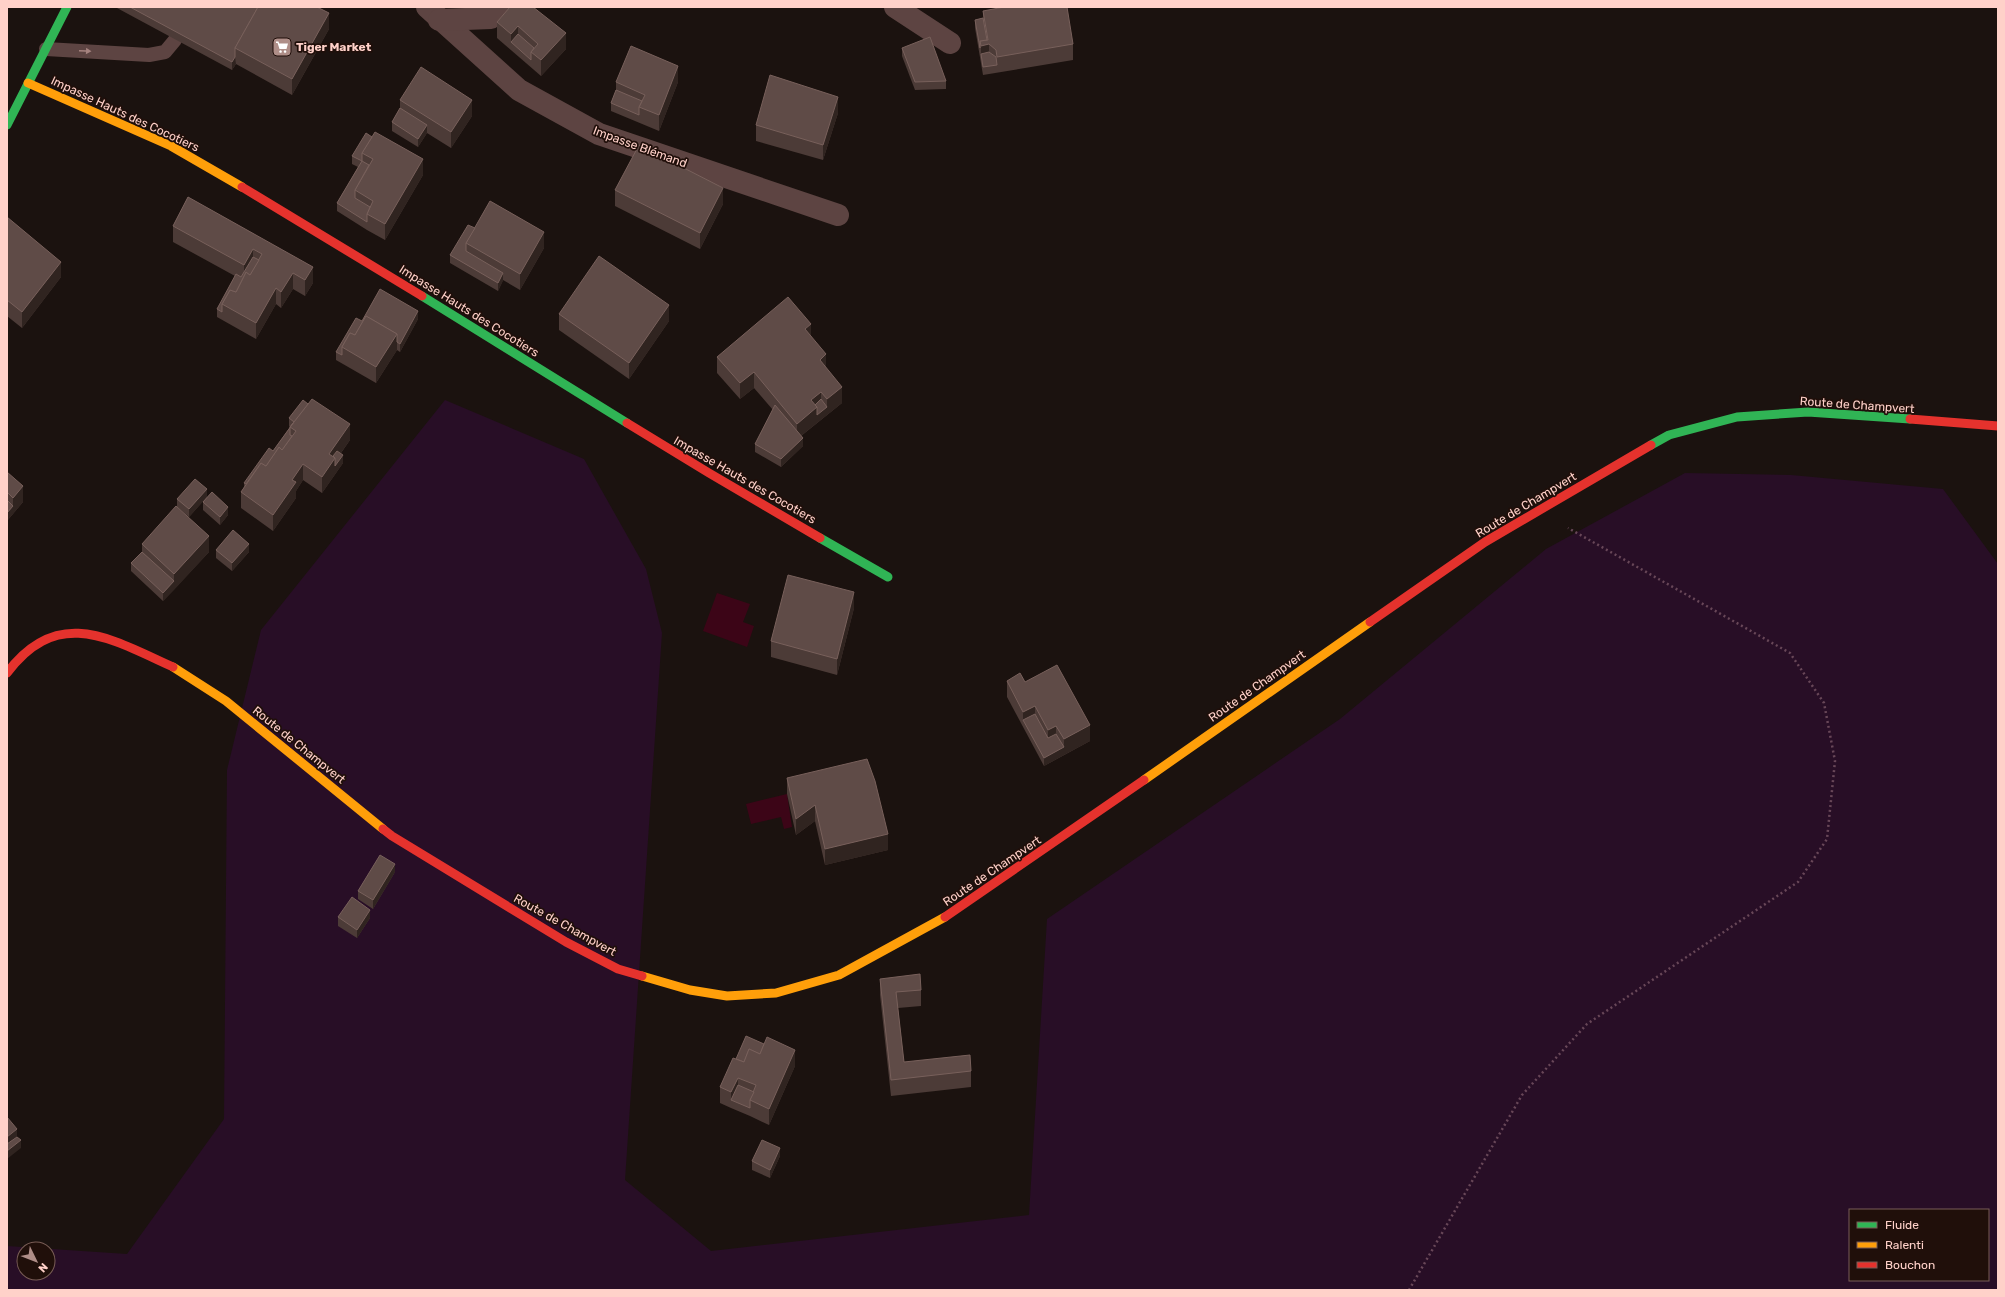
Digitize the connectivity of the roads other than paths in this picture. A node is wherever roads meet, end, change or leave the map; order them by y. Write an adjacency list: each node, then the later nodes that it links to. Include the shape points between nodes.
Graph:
1 (67, 7): 7 (street)
2 (502, 7): 4 (street, via 491,18)
3 (895, 7): 6 (street)
4 (433, 13): 10 (street, Impasse Blémand, via 519,90 599,134)
5 (175, 40): 7 (lane, one-way to 5, via 149,55 166,52)
6 (950, 43)
7 (46, 49): 8 (street)
8 (28, 83): 9 (street); 12 (street, Impasse Hauts des Cocotiers, via 171,146 276,204 709,473)
9 (7, 125)
10 (838, 215)
11 (1998, 426): 13 (street, Route de Champvert, via 1808,412 1737,417 1669,435 1485,542 956,911 839,975 776,993 727,996 690,990 618,968 566,942 392,836 226,700 173,667 115,640 74,632 57,634 42,640)
12 (888, 577)
13 (7, 673)

